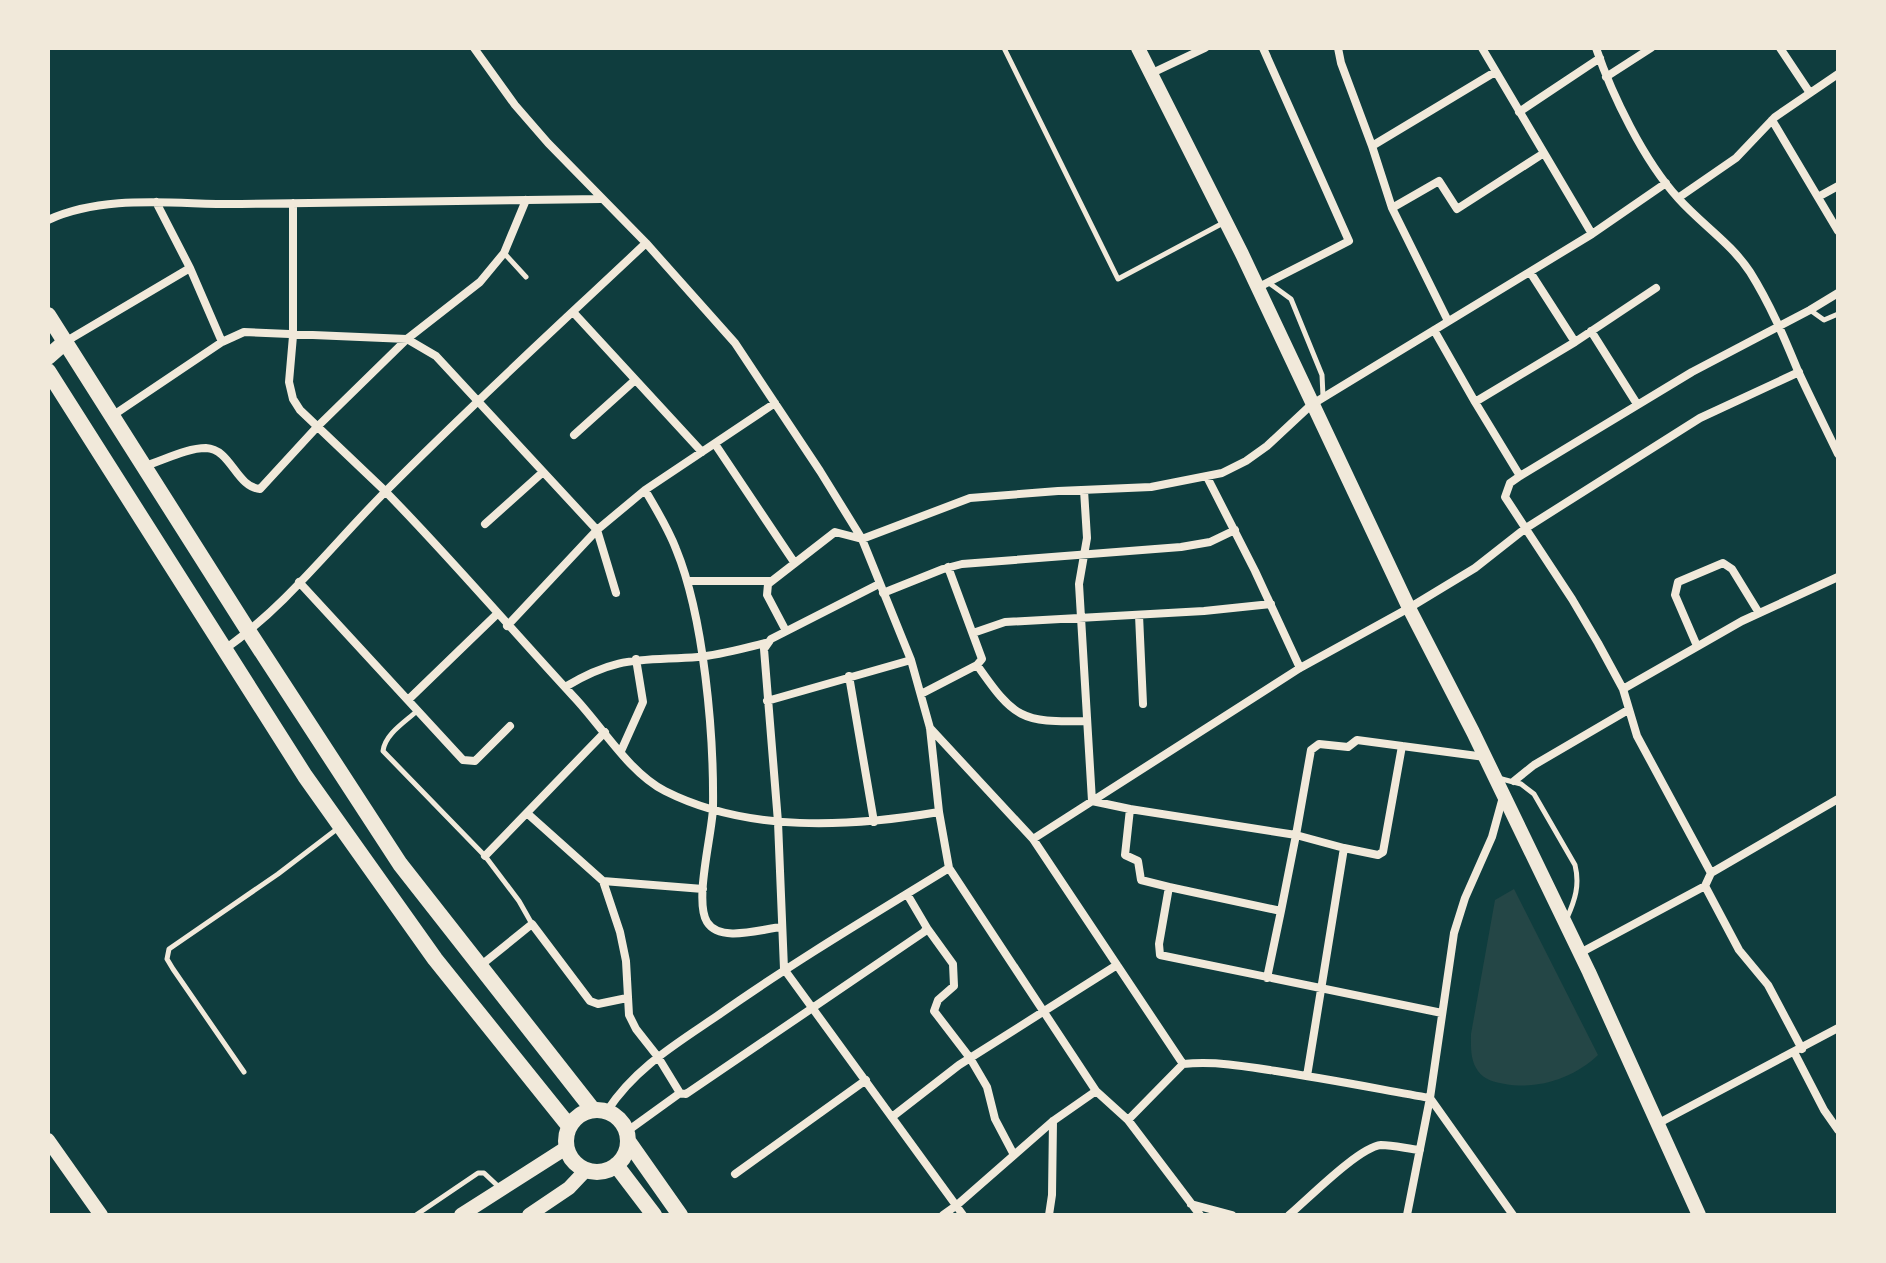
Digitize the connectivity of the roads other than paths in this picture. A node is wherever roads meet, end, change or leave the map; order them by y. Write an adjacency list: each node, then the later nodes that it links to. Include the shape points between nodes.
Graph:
1 (474, 48): 25 (street, via 515,105)
2 (1004, 48): 31 (lane, via 1118,279)
3 (1138, 48): 13 (street)
4 (1205, 48): 13 (street)
5 (1263, 48): 39 (street, via 1349,241)
6 (1338, 48): 19 (street)
7 (1482, 48): 12 (street)
8 (1596, 48): 11 (street)
9 (1651, 48): 15 (street)
10 (1780, 48): 16 (street)
11 (1600, 58): 15 (street); 17 (street)
12 (1495, 72): 17 (street); 19 (street)
13 (1150, 74): 31 (street)
14 (1838, 74): 16 (street)
15 (1606, 77): 21 (street)
16 (1810, 93): 18 (street)
17 (1519, 112): 20 (street)
18 (1772, 120): 23 (street); 24 (street, via 1736,158)
19 (1372, 146): 29 (street)
20 (1544, 153): 29 (street, via 1457,209 1439,181); 33 (street)
21 (1666, 183): 24 (street); 33 (street)
22 (1838, 186): 23 (street)
23 (1818, 197): 32 (street)
24 (1678, 198): 47 (street, via 1738,255)
25 (601, 199): 26 (street); 34 (street)
26 (526, 200): 28 (street); 35 (street)
27 (156, 202): 28 (street); 30 (street, via 83,208); 36 (street)
28 (293, 203): 50 (street)
29 (1392, 208): 46 (street)
30 (48, 220)
31 (1225, 222): 39 (street)
32 (1838, 231)
33 (1592, 234): 37 (street)
34 (646, 243): 43 (street); 62 (street, via 735,343)
35 (504, 253): 38 (lane); 51 (street, via 465,297)
36 (190, 268): 52 (street); 53 (street)
37 (1530, 272): 46 (street); 54 (street)
38 (526, 277)
39 (1262, 285): 59 (street); 59 (lane, via 1291,299 1322,375)
40 (1656, 288): 49 (street)
41 (1838, 293): 42 (street)
42 (1810, 310): 44 (lane, via 1824,320); 47 (street)
43 (573, 312): 58 (street); 60 (street)
44 (1838, 314)
45 (48, 315): 52 (main road)
46 (1448, 321): 48 (street)
47 (1780, 326): 57 (street); 63 (street)
48 (1434, 330): 59 (street); 61 (street)
49 (1591, 331): 54 (street); 63 (street)
50 (293, 336): 51 (street); 53 (street, via 244,332); 65 (street, via 291,390 300,410)
51 (407, 339): 60 (street, via 436,356); 65 (street)
52 (65, 342): 55 (main road); 64 (main road)
53 (222, 342): 64 (street)
54 (1575, 342): 61 (street)
55 (48, 357)
56 (48, 371): 103 (main road)
57 (1799, 372): 69 (street); 78 (street, via 1700,418)
58 (634, 381): 66 (street); 68 (street)
59 (1317, 401): 73 (street, via 1246,461); 92 (street)
60 (477, 402): 71 (street); 76 (street)
61 (1475, 402): 72 (street)
62 (775, 403): 67 (street); 81 (street)
63 (1637, 404): 72 (street)
64 (112, 416): 70 (main road)
65 (317, 427): 70 (street, via 260,489 249,486 221,455 205,448); 76 (street)
66 (574, 435)
67 (715, 444): 68 (street); 83 (street)
68 (702, 452): 74 (street)
69 (1838, 454)
70 (144, 466): 99 (main road)
71 (543, 472): 77 (street); 79 (street)
72 (1520, 476): 78 (street, via 1510,483 1505,497)
73 (1207, 477): 75 (street, via 1151,487); 80 (street)
74 (645, 490): 79 (street); 86 (street)
75 (1084, 490): 81 (street, via 970,498); 82 (street)
76 (385, 492): 88 (street); 94 (street)
77 (485, 524)
78 (1526, 528): 92 (street, via 1475,568); 111 (street)
79 (597, 530): 90 (street); 97 (street)
80 (1235, 530): 82 (street, via 1210,542); 91 (street)
81 (862, 539): 83 (street, via 835,532); 89 (street)
82 (1083, 555): 84 (street); 96 (street)
83 (794, 562): 87 (street)
84 (948, 567): 89 (street); 100 (street)
85 (1838, 577): 93 (street)
86 (687, 581): 87 (street); 104 (street)
87 (770, 581): 98 (street, via 767,595)
88 (299, 582): 99 (street); 113 (street)
89 (881, 588): 98 (street); 106 (street)
90 (616, 593)
91 (1271, 604): 95 (street); 108 (street)
92 (1409, 608): 108 (street); 124 (street)
93 (1759, 613): 102 (street); 102 (street, via 1723,563 1678,582 1675,595)
94 (497, 614): 97 (street); 113 (street)
95 (1139, 615): 96 (street); 115 (street)
96 (1080, 619): 100 (street, via 1005,622); 118 (street)
97 (507, 626): 110 (street)
98 (786, 631): 101 (street)
99 (249, 632): 103 (street); 155 (main road, via 400,864)
100 (973, 633): 107 (street, via 982,655)
101 (766, 643): 104 (street); 114 (street, via 762,655)
102 (1697, 646): 111 (street)
103 (225, 649): 136 (main road)
104 (701, 657): 105 (street); 130 (street)
105 (636, 659): 110 (street, via 607,665); 123 (street, via 643,702)
106 (911, 660): 109 (street); 112 (street)
107 (977, 665): 112 (street); 118 (street, via 998,695 1024,718)
108 (1300, 668): 129 (street)
109 (849, 676): 114 (street); 135 (street)
110 (565, 687): 121 (street)
111 (1623, 689): 117 (street)
112 (921, 694): 120 (street)
113 (408, 700): 116 (street)
114 (767, 701): 134 (street)
115 (1143, 704)
116 (417, 710): 119 (street, via 468,762); 140 (lane, via 383,751)
117 (1628, 710): 126 (street); 142 (street)
118 (1086, 721): 129 (street)
119 (510, 726)
120 (930, 728): 132 (street); 138 (street)
121 (605, 732): 123 (street); 133 (street)
122 (1402, 746): 124 (street); 137 (street, via 1357,740 1348,747 1319,744 1311,750); 139 (street, via 1383,852)
123 (621, 751): 130 (street, via 654,785)
124 (1485, 757): 125 (street)
125 (1495, 777): 126 (lane); 127 (street)
126 (1514, 781): 149 (lane, via 1534,794 1575,865 1577,892)
127 (1503, 795): 149 (street); 162 (street, via 1454,933)
128 (1838, 799): 142 (street)
129 (1092, 801): 131 (street); 138 (street)
130 (713, 809): 134 (street); 146 (street)
131 (1130, 809): 137 (street); 145 (street, via 1125,855 1138,861 1141,880)
132 (939, 812): 135 (street); 141 (street)
133 (528, 814): 140 (street); 143 (street)
134 (778, 822): 135 (street); 151 (street)
135 (874, 822)
136 (341, 826): 168 (lane, via 169,949 173,969); 179 (main road, via 435,959)
137 (1296, 835): 139 (street); 148 (street)
138 (1033, 839): 154 (street)
139 (1344, 848): 158 (street)
140 (485, 856): 150 (lane)
141 (949, 868): 147 (street); 161 (street)
142 (1711, 873): 144 (street)
143 (603, 881): 146 (street); 159 (street, via 626,961)
144 (1705, 886): 153 (street); 164 (street, via 1739,950 1768,985)
145 (1169, 887): 148 (street); 157 (street, via 1160,955)
146 (703, 889): 151 (street, via 703,914 716,931)
147 (907, 894): 152 (street); 156 (street)
148 (1281, 911): 157 (street)
149 (1564, 923): 153 (street)
150 (532, 924): 155 (street); 159 (street, via 590,1001)
151 (782, 927): 156 (street)
152 (927, 928): 160 (street); 166 (street, via 955,971 954,986 934,1011)
153 (1580, 953): 178 (street)
154 (1117, 965): 161 (street); 167 (street)
155 (480, 966): 174 (main road)
156 (784, 969): 160 (street); 165 (street)
157 (1267, 978): 158 (street)
158 (1320, 988): 162 (street); 169 (street)
159 (627, 998): 165 (street, via 636,1029)
160 (814, 1009): 170 (street); 172 (street, via 692,1092)
161 (1043, 1011): 166 (street); 171 (street)
162 (1442, 1013): 173 (street)
163 (1838, 1028): 164 (street)
164 (1798, 1050): 178 (street); 180 (street)
165 (658, 1057): 172 (street); 174 (street)
166 (970, 1058): 175 (street); 185 (street)
167 (1183, 1064): 169 (street); 176 (street)
168 (244, 1072)
169 (1307, 1076): 173 (street)
170 (866, 1080): 175 (street); 188 (street)
171 (1096, 1091): 176 (street); 177 (street)
172 (680, 1093): 181 (street)
173 (1430, 1098): 184 (street); 205 (street)
174 (600, 1110): 179 (main road, via 584,1112); 181 (main road, via 616,1116)
175 (892, 1117): 191 (street)
176 (1128, 1120): 190 (street)
177 (1053, 1121): 185 (street); 200 (street)
178 (1657, 1124): 206 (street)
179 (569, 1126): 183 (main road)
180 (1838, 1130)
181 (627, 1136): 186 (main road); 197 (main road)
182 (48, 1140): 192 (street)
183 (566, 1148): 187 (main road); 189 (street)
184 (1420, 1150): 203 (street, via 1370,1148); 204 (street)
185 (1014, 1155): 191 (street)
186 (616, 1165): 187 (main road, via 607,1171); 196 (main road)
187 (586, 1170): 195 (street)
188 (735, 1174)
189 (501, 1188): 193 (lane, via 478,1173); 194 (street)
190 (1191, 1204): 201 (street); 202 (street)
191 (957, 1205): 198 (street); 199 (street)
192 (101, 1215)
193 (416, 1215)
194 (461, 1215)
195 (529, 1215)
196 (654, 1215)
197 (680, 1215)
198 (943, 1215)
199 (963, 1215)
200 (1049, 1215)
201 (1200, 1215)
202 (1232, 1215)
203 (1289, 1215)
204 (1407, 1215)
205 (1513, 1215)
206 (1699, 1215)

